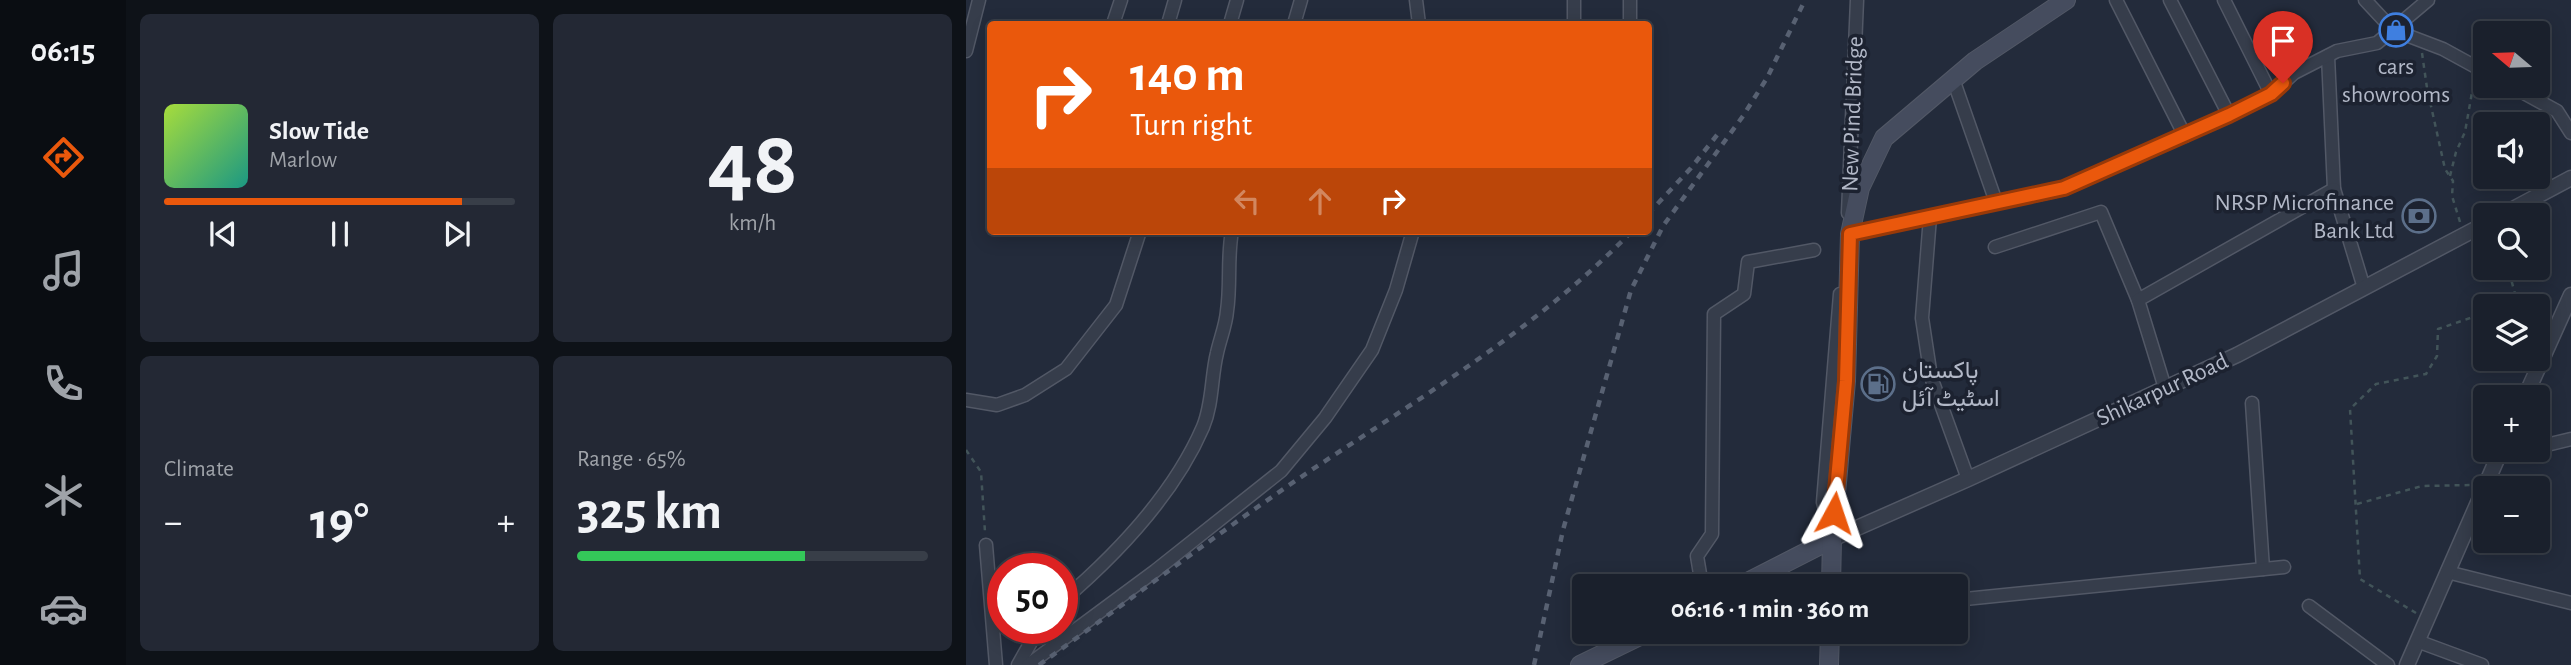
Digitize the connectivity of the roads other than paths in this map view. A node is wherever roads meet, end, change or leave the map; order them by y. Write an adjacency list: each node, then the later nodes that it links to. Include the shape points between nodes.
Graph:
1 (979, 0): 24 (street)
2 (1121, 0): 16 (street)
3 (1175, 0): 17 (street)
4 (1237, 0): 18 (street)
5 (1301, 0): 19 (street)
6 (1416, 0): 20 (street)
7 (1574, 0): 21 (street)
8 (1630, 0): 22 (street)
9 (1857, 0): 56 (street, New Pind Bridge, via 1849,202 1824,479 1823,502)
10 (2066, 0): 27 (main road)
11 (2116, 0): 32 (street)
12 (2170, 0): 30 (street)
13 (2224, 0): 28 (street)
14 (2365, 0): 23 (street)
15 (2428, 0): 23 (street)
16 (1114, 21)
17 (1169, 21)
18 (1231, 21)
19 (1295, 21)
20 (1419, 21)
21 (1574, 21)
22 (1630, 21)
23 (2393, 30): 25 (street, via 2376,43); 26 (street)
24 (966, 51)
25 (2328, 56): 28 (street, via 2294,73); 34 (street)
26 (2473, 65)
27 (1953, 79): 35 (street); 39 (main road, via 1884,138 1860,188)
28 (2271, 94): 30 (street)
29 (2533, 98): 31 (street, via 2557,111)
30 (2229, 115): 32 (street)
31 (2571, 132)
32 (2185, 136): 35 (street, via 2064,188)
33 (2571, 178): 36 (street)
34 (2334, 189): 45 (street); 47 (street)
35 (1996, 202): 37 (street)
36 (2524, 203)
37 (1930, 217): 39 (street); 55 (street, via 1922,318 1931,377)
38 (2473, 231): 45 (street, Shikarpur Road)
39 (1850, 234): 56 (main road, via 1846,381)
40 (1139, 235): 50 (street, via 1116,305 1066,369 1025,395 997,405)
41 (1231, 235): 64 (street, via 1227,312 1204,425 1166,489 1132,534)
42 (1412, 235): 74 (street, via 1372,350 1281,471)
43 (1995, 247): 47 (street, via 2101,212)
44 (1814, 250): 61 (street, via 1748,262 1744,294 1714,314 1713,534 1697,556)
45 (2364, 288): 49 (street, Shikarpur Road)
46 (2571, 295): 48 (street)
47 (2138, 300): 49 (street)
48 (2530, 385)
49 (2165, 388): 55 (street, Shikarpur Road)
50 (966, 400)
51 (2252, 403): 59 (street)
52 (2570, 444): 53 (street)
53 (2550, 446)
54 (2496, 462): 60 (street)
55 (1968, 480): 56 (street, Shikarpur Road)
56 (1832, 539): 62 (main road); 63 (main road)
57 (986, 545): 72 (street)
58 (2284, 567): 59 (street)
59 (2263, 569): 65 (street)
60 (2448, 572): 66 (street); 68 (street)
61 (1700, 574)
62 (1763, 574)
63 (1831, 574)
64 (1078, 587)
65 (1968, 599)
66 (2571, 603)
67 (2309, 606): 77 (street)
68 (2417, 641): 78 (street); 79 (street)
69 (1030, 644): 73 (street)
70 (1623, 644): 75 (main road)
71 (1830, 644): 76 (main road)
72 (996, 665)
73 (1018, 665)
74 (1028, 665)
75 (1580, 665)
76 (1829, 665)
77 (2388, 665)
78 (2407, 665)
79 (2482, 665)

